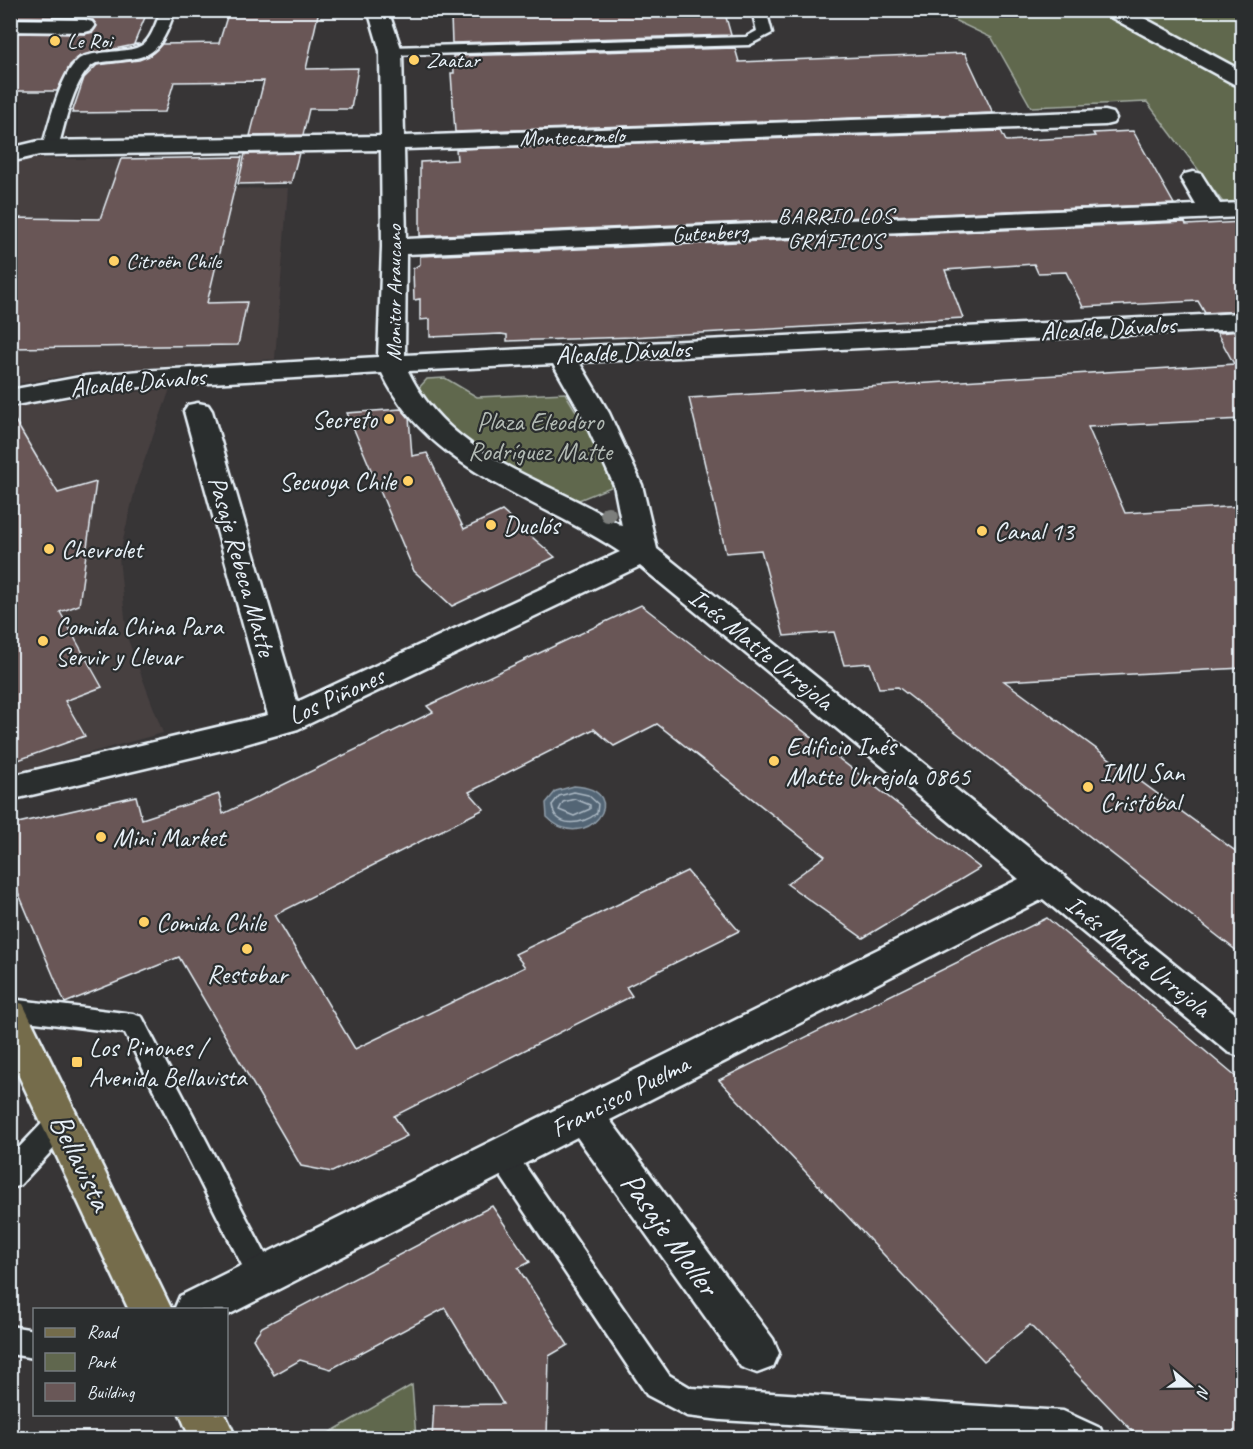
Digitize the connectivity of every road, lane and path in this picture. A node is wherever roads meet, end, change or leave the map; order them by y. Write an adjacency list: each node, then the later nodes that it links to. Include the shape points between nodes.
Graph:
1 (168, 10): 14 (lane, via 152,48 93,59 79,68)
2 (378, 10): 8 (street, Monitor Araucano)
3 (759, 10): 8 (lane, via 765,33 749,41)
4 (1112, 10): 10 (street)
5 (1134, 10): 9 (street)
6 (10, 25): 7 (street)
7 (85, 26)
8 (392, 51): 13 (street, Monitor Araucano)
9 (1242, 65)
10 (1242, 79)
11 (1105, 118): 13 (street, Montecarmelo)
12 (10, 134): 14 (street, Montecarmelo)
13 (392, 143): 14 (street, Montecarmelo); 19 (street, Monitor Araucano)
14 (44, 148): 15 (street, Montecarmelo)
15 (10, 155)
16 (1193, 179): 18 (street)
17 (1242, 210): 18 (street, Gutenberg)
18 (1212, 211): 19 (street, Gutenberg)
19 (394, 248): 22 (street, Monitor Araucano)
20 (1240, 322): 21 (street, Alcalde Dávalos)
21 (561, 355): 22 (street, Alcalde Dávalos); 25 (street, via 595,413)
22 (390, 364): 23 (street, Alcalde Dávalos, via 140,379); 26 (street, Monitor Araucano, via 415,406 452,443 506,479)
23 (10, 398)
24 (198, 411): 28 (street, Pasaje Rebeca Matte)
25 (628, 485): 26 (street, via 597,502); 27 (street)
26 (561, 506): 27 (street, Monitor Araucano)
27 (643, 553): 28 (street, Los Piñones); 30 (street, Inés Matte Urrejola)
28 (285, 721): 29 (street, Los Piñones)
29 (10, 788)
30 (1046, 882): 33 (street, Inés Matte Urrejola); 34 (street, Francisco Puelma)
31 (10, 1009): 38 (lane, via 134,1024)
32 (10, 1015): 35 (main road, Bellavista)
33 (1242, 1041)
34 (583, 1114): 36 (street, Francisco Puelma); 43 (street, Pasaje Moller)
35 (61, 1122): 37 (lane); 39 (main road, Bellavista)
36 (502, 1155): 38 (street, Francisco Puelma); 46 (lane, via 658,1385 687,1402 1063,1426)
37 (10, 1177)
38 (262, 1276): 40 (street, Francisco Puelma)
39 (150, 1308)
40 (199, 1308)
41 (10, 1340): 42 (lane)
42 (33, 1344)
43 (757, 1353)
44 (203, 1416): 45 (main road)
45 (213, 1438)
46 (1089, 1438)

